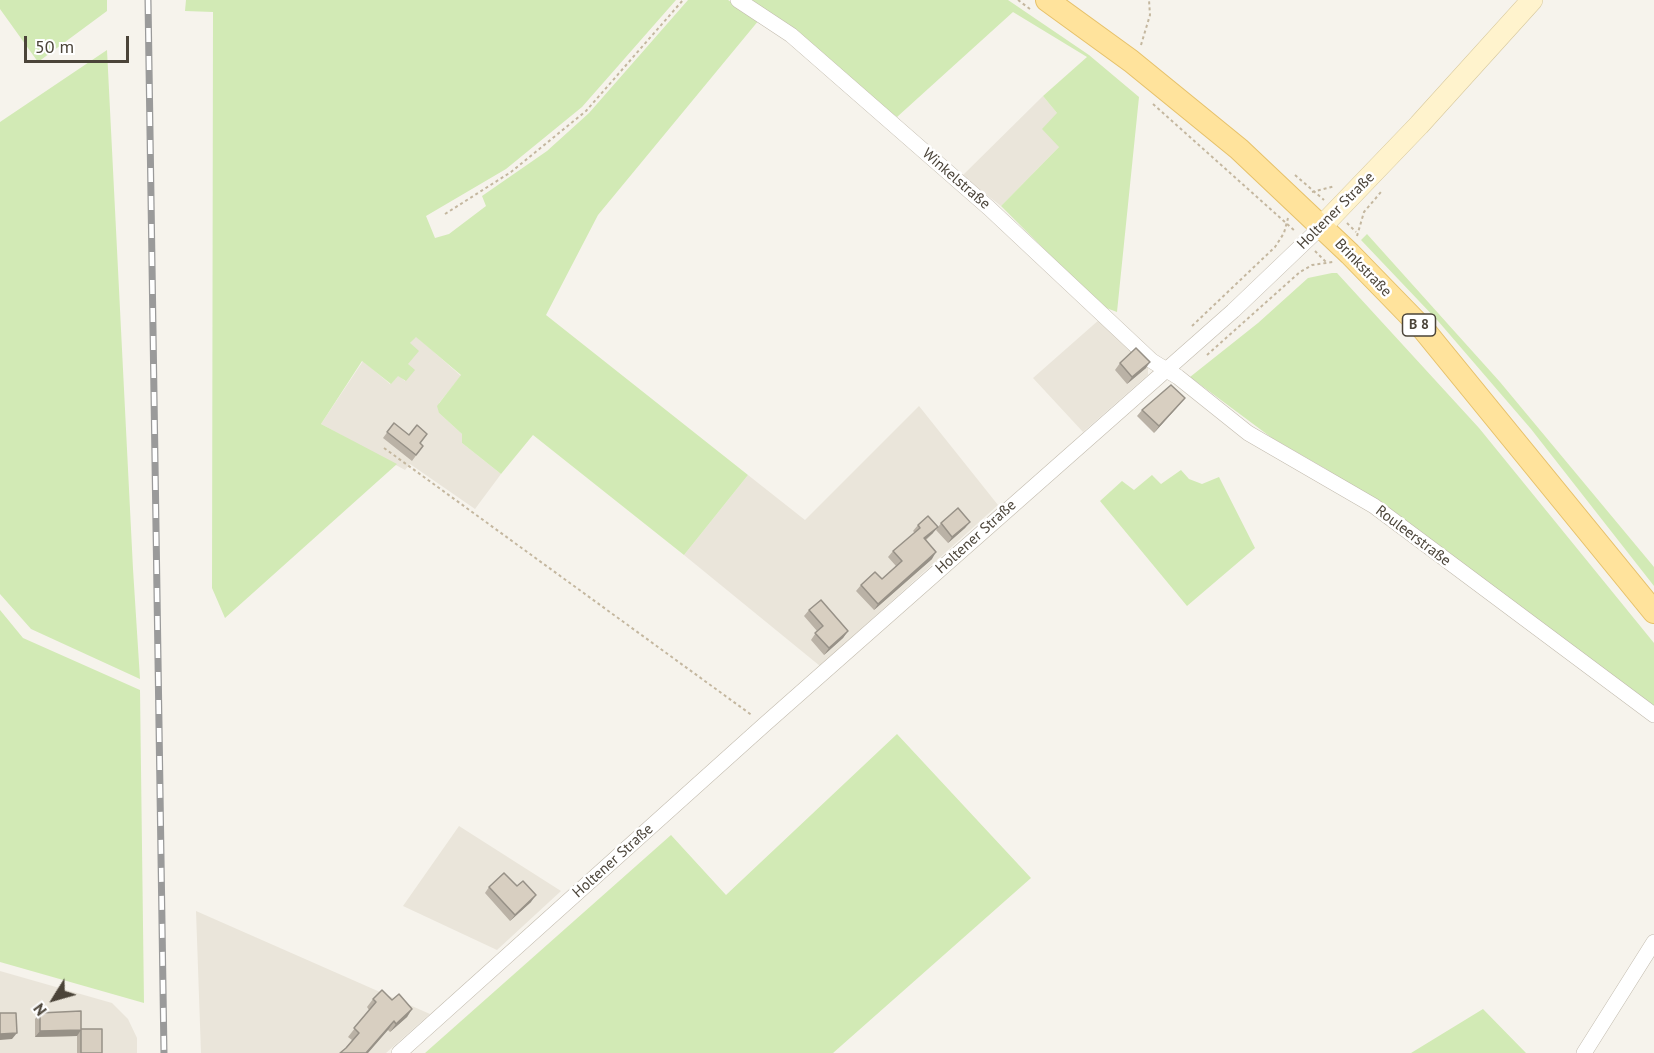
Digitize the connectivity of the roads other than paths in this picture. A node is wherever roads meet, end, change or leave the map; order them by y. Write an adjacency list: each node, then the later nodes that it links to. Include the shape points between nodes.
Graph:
1 (738, 0): 5 (street, Winkelstraße, via 790,35 989,208)
2 (1532, 0): 4 (main road, Holtener Straße)
3 (1042, 7): 4 (main road, Brinkstraße / B 8, via 1131,61 1239,149 1292,213)
4 (1315, 234): 5 (street, Holtener Straße, via 1233,312); 6 (main road, Brinkstraße / B 8, via 1424,330)
5 (1165, 369): 7 (street, Rouleerstraße, via 1248,433 1374,506); 9 (street, Holtener Straße)
6 (1654, 612)
7 (1654, 716)
8 (1654, 942): 10 (street)
9 (399, 1053)
10 (1584, 1053)

